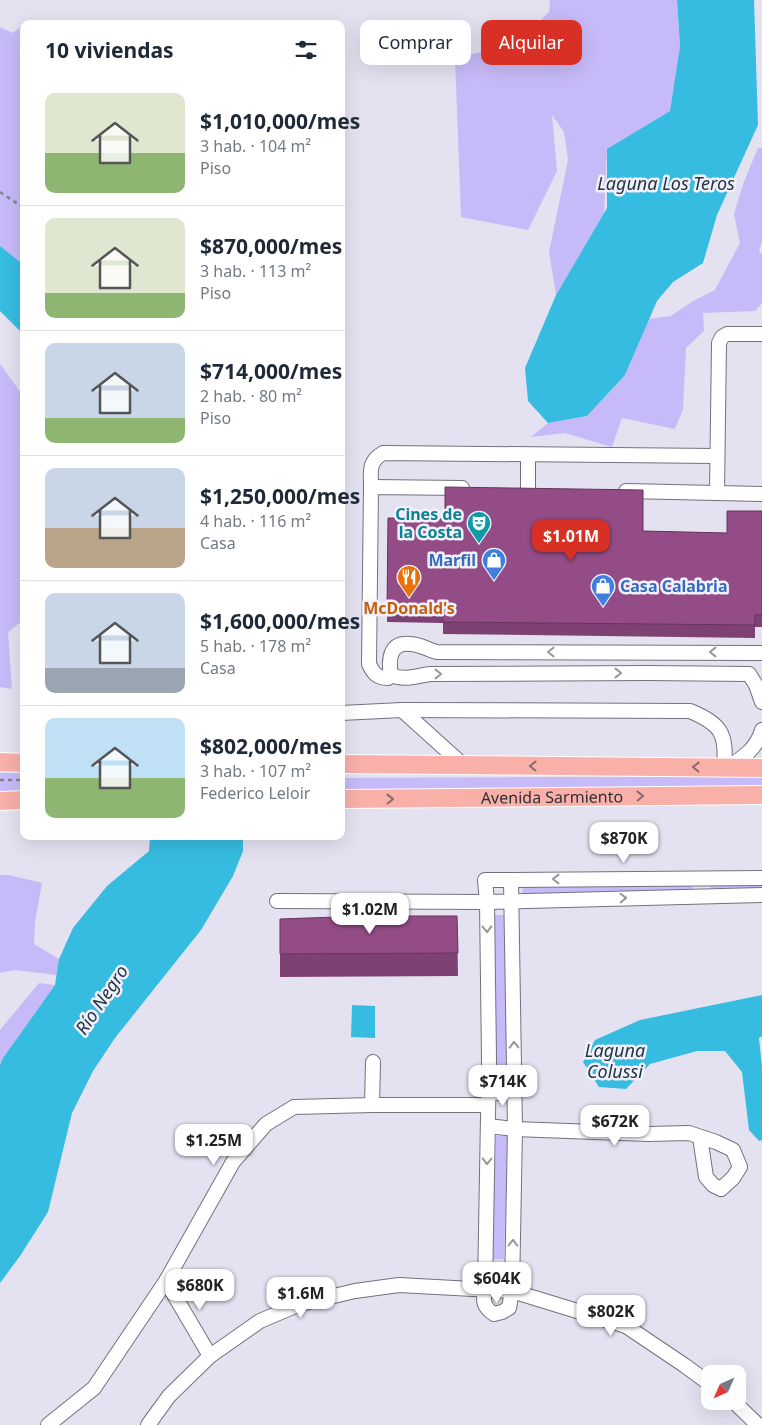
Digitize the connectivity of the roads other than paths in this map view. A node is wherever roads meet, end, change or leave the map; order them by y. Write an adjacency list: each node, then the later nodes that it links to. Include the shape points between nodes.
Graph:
1 (762, 334): 3 (street, via 727,334 719,343)
2 (528, 454): 3 (street); 4 (street, via 383,453 371,466); 6 (street)
3 (717, 456): 8 (street)
4 (371, 487): 5 (street); 14 (street, via 368,664 380,678)
5 (479, 489)
6 (528, 490)
7 (608, 491): 8 (street)
8 (717, 493): 9 (street)
9 (762, 494)
10 (650, 652): 11 (street, one-way to 10); 12 (street); 14 (street, one-way to 14, via 437,652 409,643 391,651)
11 (762, 653)
12 (647, 673): 13 (street); 14 (street, one-way to 12, via 408,679 430,674)
13 (755, 674): 15 (street)
14 (391, 675)
15 (762, 702)
16 (402, 710): 17 (street); 22 (street); 23 (street, via 690,711 708,719 720,731 726,746)
17 (345, 713)
18 (762, 730): 23 (street, via 754,747)
19 (0, 762): 20 (main road)
20 (20, 763)
21 (345, 764): 22 (main road, Avenida Sarmiento)
22 (463, 765): 23 (main road, Avenida Sarmiento, one-way to 22)
23 (726, 768): 24 (main road, Avenida Sarmiento)
24 (762, 768)
25 (762, 795): 26 (main road, Avenida Sarmiento, one-way to 25)
26 (345, 799)
27 (20, 800): 28 (main road)
28 (0, 801)
29 (701, 878): 30 (street); 31 (street, one-way to 31); 32 (street)
30 (762, 878)
31 (511, 880): 35 (street); 36 (street, via 485,880)
32 (704, 895): 33 (street); 35 (street, one-way to 32)
33 (762, 895)
34 (277, 901): 36 (street)
35 (512, 901): 36 (street); 38 (street, one-way to 35)
36 (487, 902): 39 (street, one-way to 39)
37 (372, 1062): 40 (street)
38 (515, 1091): 39 (street); 42 (street)
39 (488, 1099): 40 (street); 41 (street)
40 (372, 1105): 44 (street, via 294,1107 266,1124 233,1162)
41 (488, 1126): 42 (street); 45 (street, one-way to 45)
42 (516, 1129): 43 (street, via 689,1133); 46 (street, one-way to 42)
43 (700, 1137)
44 (166, 1281): 47 (street); 50 (street, via 94,1388)
45 (485, 1289): 46 (street); 46 (street, via 483,1301 487,1310 494,1314 509,1308); 47 (street, via 399,1285 300,1304 260,1321)
46 (512, 1291): 48 (street, via 626,1326)
47 (210, 1356): 51 (street, via 169,1396)
48 (701, 1377)
49 (742, 1410): 52 (street)
50 (48, 1425)
51 (148, 1425)
52 (758, 1425)

